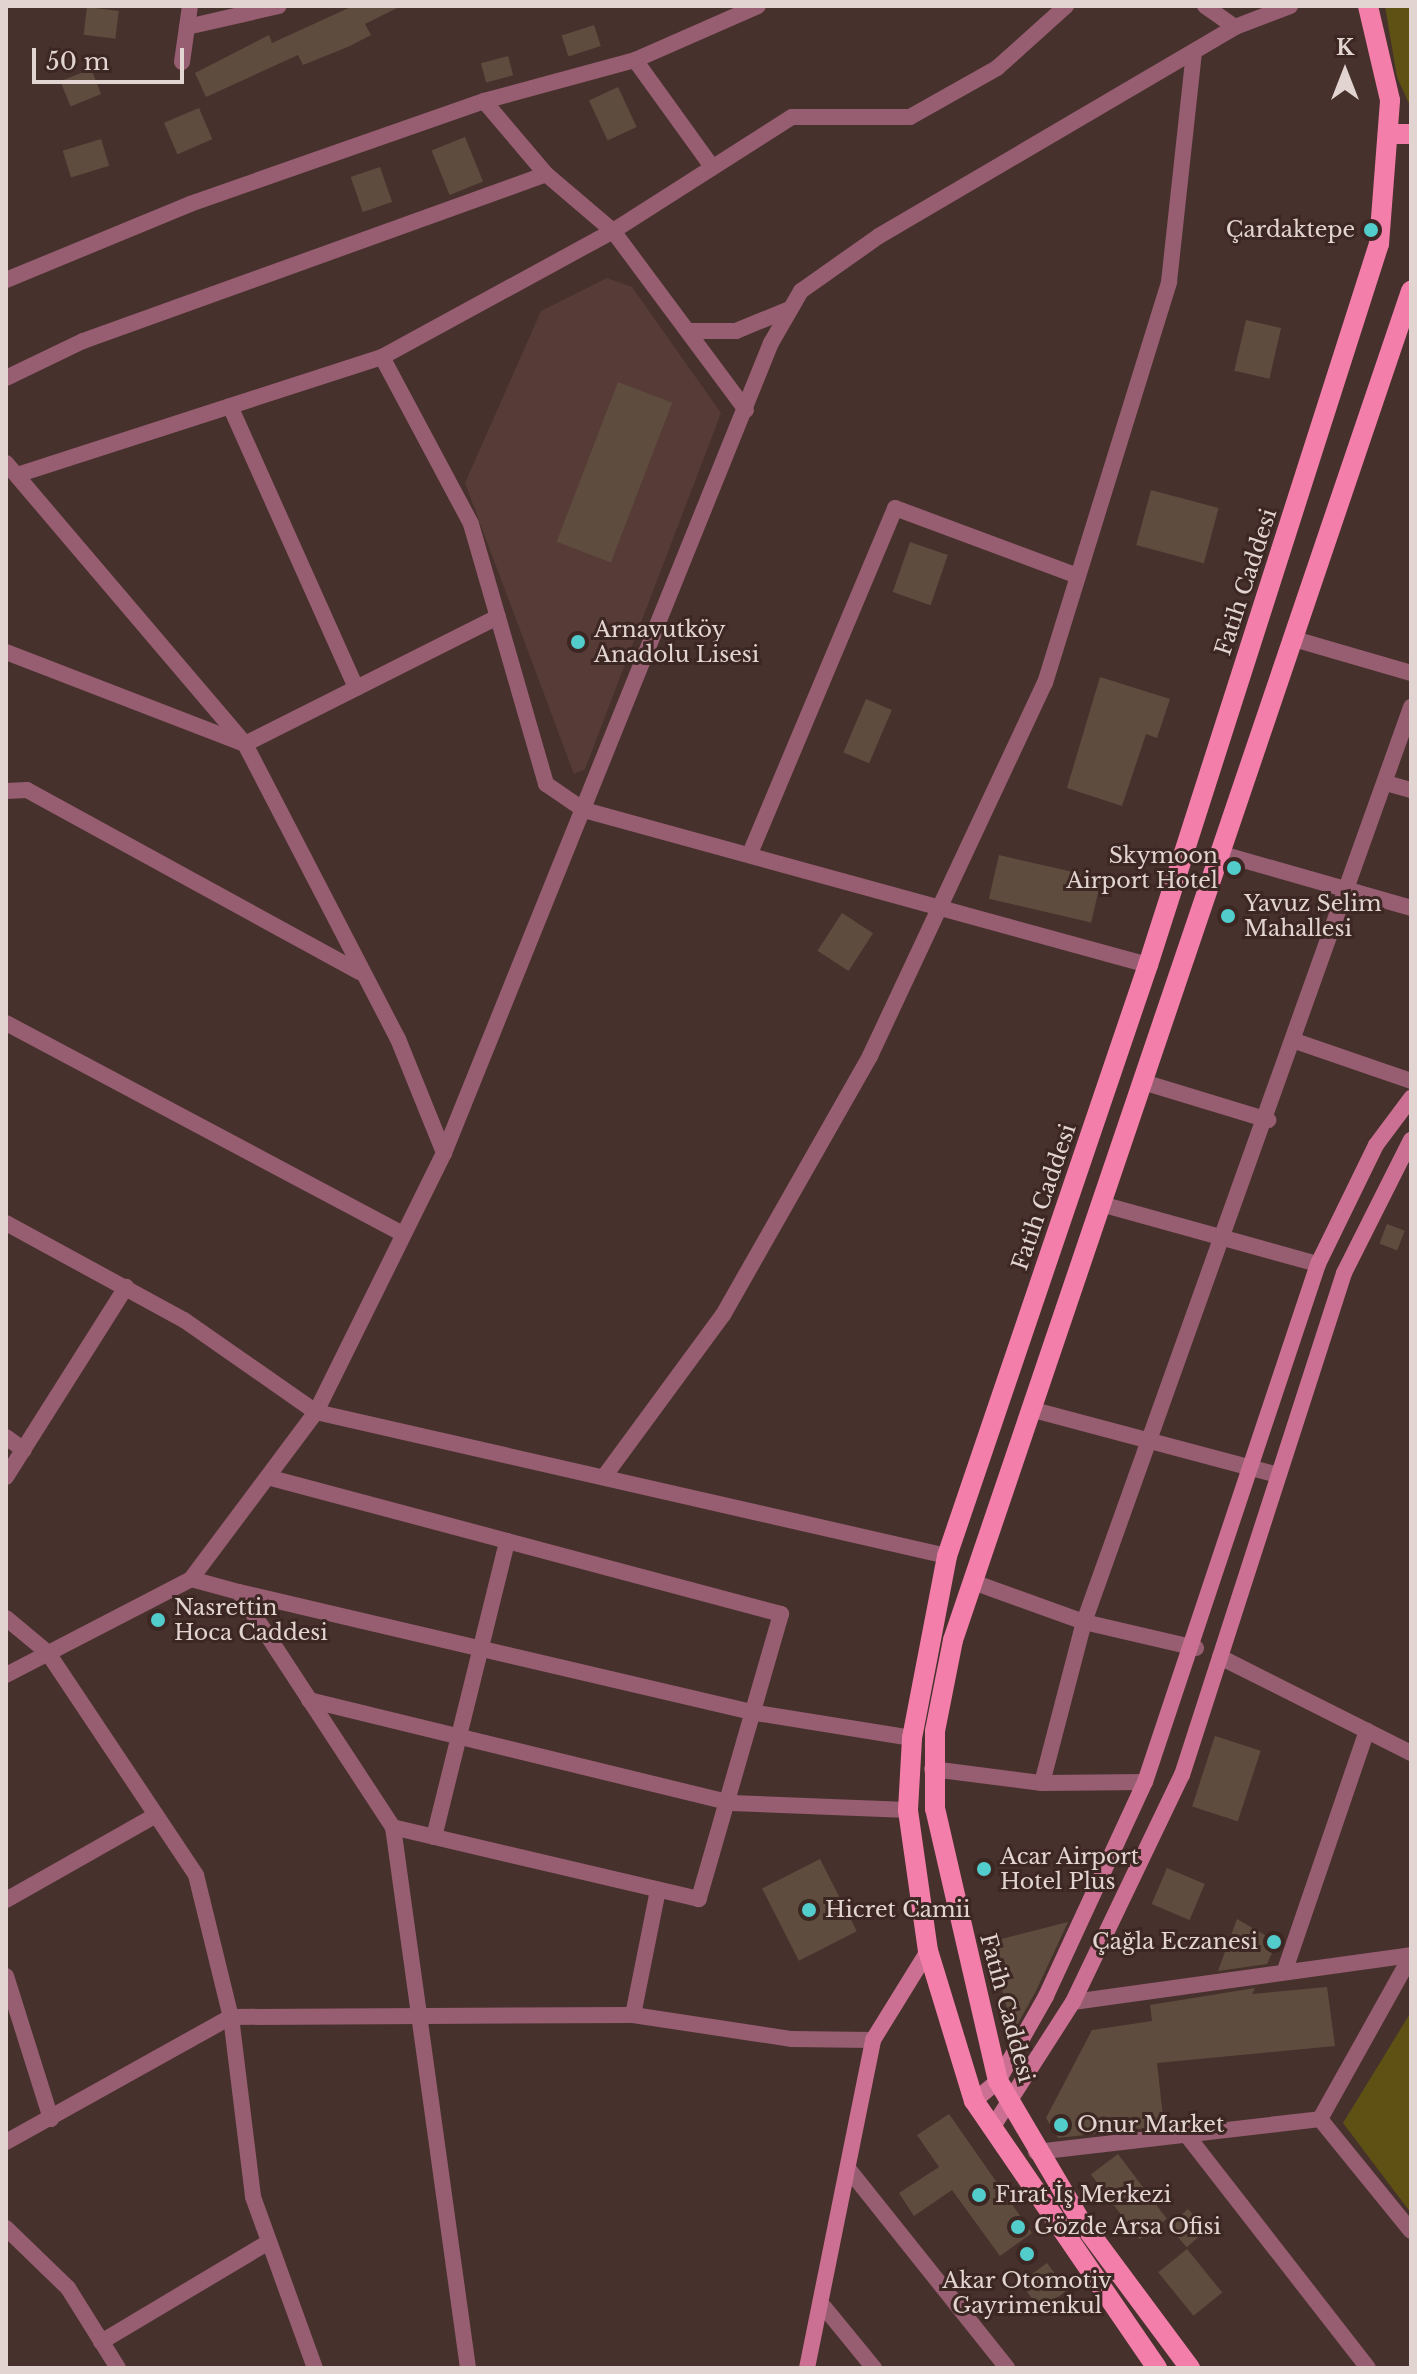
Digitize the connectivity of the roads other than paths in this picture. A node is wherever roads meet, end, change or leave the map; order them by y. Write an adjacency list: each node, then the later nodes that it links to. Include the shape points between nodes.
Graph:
1 (190, 6): 8 (street)
2 (279, 6): 8 (street)
3 (758, 6): 11 (street)
4 (1066, 6): 15 (street, via 997,68 910,117 792,117)
5 (1205, 6): 9 (street)
6 (1290, 6): 9 (street)
7 (1368, 6): 14 (main road, Fatih Caddesi)
8 (187, 27): 12 (street)
9 (1235, 27): 10 (street)
10 (1194, 53): 20 (street, via 879,236 811,280); 28 (street, via 1169,282)
11 (635, 60): 13 (street); 15 (street)
12 (182, 62)
13 (484, 101): 16 (street); 18 (street, via 190,204)
14 (1400, 134): 45 (main road, Fatih Caddesi, via 1379,244)
15 (710, 164): 17 (street)
16 (546, 174): 17 (street); 23 (street, via 83,341)
17 (613, 231): 21 (street); 22 (street)
18 (6, 280)
19 (1411, 291): 30 (main road, Fatih Caddesi)
20 (787, 310): 21 (street, via 736,331); 25 (street)
21 (691, 331): 25 (street)
22 (382, 357): 24 (street); 29 (street, via 471,524)
23 (6, 378)
24 (230, 406): 27 (street); 33 (street)
25 (746, 410): 39 (street)
26 (6, 463): 27 (street)
27 (20, 474): 35 (street)
28 (1078, 576): 40 (street, via 895,508); 43 (street, via 1045,683)
29 (498, 617): 33 (street); 39 (street, via 546,784)
30 (1294, 639): 32 (street); 41 (main road, Fatih Caddesi)
31 (6, 652): 35 (street)
32 (1411, 673)
33 (356, 688): 35 (street)
34 (1411, 707): 36 (street)
35 (245, 744): 46 (street)
36 (1386, 783): 37 (street); 42 (street)
37 (1411, 790)
38 (6, 791): 46 (street, via 27,790)
39 (584, 810): 40 (street); 54 (street)
40 (751, 851): 43 (street, via 855,886)
41 (1222, 854): 42 (street); 50 (main road, Fatih Caddesi)
42 (1350, 886): 44 (street); 48 (street)
43 (942, 903): 45 (street); 69 (street, via 870,1056 723,1315)
44 (1411, 908)
45 (1148, 965): 74 (main road, Fatih Caddesi)
46 (362, 973): 54 (street)
47 (6, 1023): 58 (street)
48 (1295, 1041): 49 (street); 52 (street)
49 (1411, 1081)
50 (1143, 1082): 52 (street); 55 (main road, Fatih Caddesi)
51 (1411, 1098): 57 (street, via 1386,1128)
52 (1268, 1120): 60 (street)
53 (1411, 1140): 59 (street)
54 (444, 1153): 58 (street)
55 (1101, 1204): 60 (street); 63 (main road, Fatih Caddesi)
56 (6, 1223): 62 (street)
57 (1335, 1227): 59 (street); 61 (street)
58 (402, 1234): 64 (street)
59 (1358, 1240): 70 (street)
60 (1225, 1243): 61 (street); 66 (street)
61 (1318, 1264): 68 (street)
62 (126, 1287): 64 (street); 67 (street)
63 (1030, 1409): 66 (street); 76 (main road, Fatih Caddesi)
64 (316, 1412): 69 (street); 72 (street)
65 (6, 1437): 67 (street)
66 (1151, 1440): 68 (street); 79 (street)
67 (24, 1450): 71 (street)
68 (1254, 1465): 70 (street); 80 (street)
69 (606, 1474): 74 (street)
70 (1278, 1475): 83 (street)
71 (6, 1477)
72 (271, 1478): 73 (street); 75 (street)
73 (507, 1541): 81 (street); 86 (street, via 781,1614)
74 (947, 1556): 89 (main road, Fatih Caddesi)
75 (191, 1579): 77 (street); 82 (street)
76 (973, 1582): 79 (street); 91 (main road, Fatih Caddesi, via 953,1640)
77 (239, 1592): 81 (street); 85 (street)
78 (6, 1618): 82 (street)
79 (1084, 1622): 80 (street); 93 (street)
80 (1196, 1648): 92 (street)
81 (481, 1649): 86 (street); 88 (street)
82 (48, 1653): 84 (street); 96 (street)
83 (1220, 1657): 87 (street); 105 (street, via 1182,1775)
84 (6, 1675)
85 (309, 1700): 88 (street); 97 (street)
86 (756, 1713): 89 (street); 94 (street)
87 (1367, 1730): 90 (street); 103 (street)
88 (459, 1736): 94 (street); 98 (street)
89 (912, 1738): 95 (main road, Fatih Caddesi)
90 (1411, 1753)
91 (932, 1769): 93 (street); 110 (main road, Fatih Caddesi)
92 (1145, 1782): 93 (street); 110 (street, via 1062,1964)
93 (1042, 1783)
94 (731, 1803): 95 (street); 99 (street, via 699,1899)
95 (908, 1810): 101 (main road, Fatih Caddesi)
96 (156, 1815): 100 (street); 108 (street, via 196,1875)
97 (393, 1827): 98 (street); 106 (street)
98 (434, 1837): 99 (street)
99 (658, 1890): 107 (street)
100 (6, 1900)
101 (928, 1951): 109 (street); 111 (main road, Fatih Caddesi)
102 (1411, 1955): 103 (street); 114 (street)
103 (1286, 1967): 105 (street)
104 (6, 1976): 113 (street)
105 (1073, 2002): 112 (street)
106 (415, 2014): 107 (street); 108 (street); 127 (street)
107 (633, 2015): 109 (street, via 792,2039)
108 (231, 2017): 113 (street); 122 (street, via 253,2197)
109 (873, 2040): 119 (street)
110 (998, 2081): 111 (street); 112 (main road, Fatih Caddesi)
111 (974, 2101): 115 (main road, Fatih Caddesi)
112 (1012, 2108): 115 (street); 118 (main road, Fatih Caddesi)
113 (51, 2119): 117 (street)
114 (1320, 2119): 116 (street); 121 (street)
115 (992, 2128): 131 (main road, Fatih Caddesi)
116 (1189, 2138): 118 (street); 133 (street)
117 (6, 2142)
118 (1036, 2152): 132 (main road, Fatih Caddesi)
119 (850, 2171): 123 (street); 130 (street)
120 (6, 2228): 124 (street, via 68,2288)
121 (1411, 2231)
122 (267, 2243): 124 (street); 126 (street)
123 (824, 2307): 128 (street); 129 (street)
124 (101, 2342): 125 (street)
125 (118, 2368)
126 (315, 2368)
127 (468, 2368)
128 (807, 2368)
129 (874, 2368)
130 (1007, 2368)
131 (1157, 2368)
132 (1190, 2368)
133 (1368, 2368)

